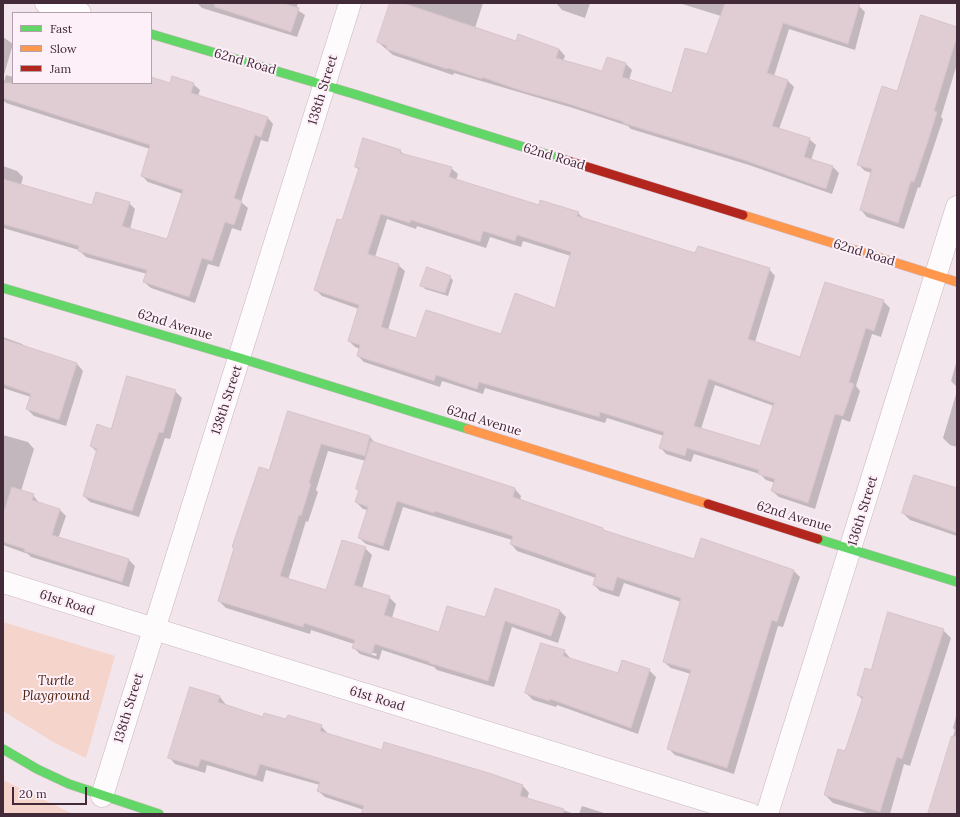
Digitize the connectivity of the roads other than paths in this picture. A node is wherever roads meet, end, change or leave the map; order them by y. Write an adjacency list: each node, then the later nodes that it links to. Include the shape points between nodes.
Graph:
1 (46, 3): 3 (street)
2 (350, 3): 5 (street, 138th Street)
3 (77, 12)
4 (152, 34): 5 (street, 62nd Road)
5 (325, 85): 7 (street, 62nd Road); 10 (street, 138th Street)
6 (957, 207): 7 (street, 136th Street)
7 (936, 275): 8 (street, 62nd Road); 11 (street, 136th Street)
8 (957, 282)
9 (3, 288): 10 (street, 62nd Avenue)
10 (240, 358): 11 (street, 62nd Avenue); 14 (street, 138th Street)
11 (851, 549): 13 (street, 62nd Avenue); 19 (street, 136th Street)
12 (3, 582): 14 (street, 61st Road)
13 (957, 582)
14 (154, 630): 16 (street, 138th Street); 18 (street, 61st Road)
15 (3, 749): 16 (street, via 37,769)
16 (102, 796): 17 (street)
17 (159, 814)
18 (750, 814)
19 (767, 814)

